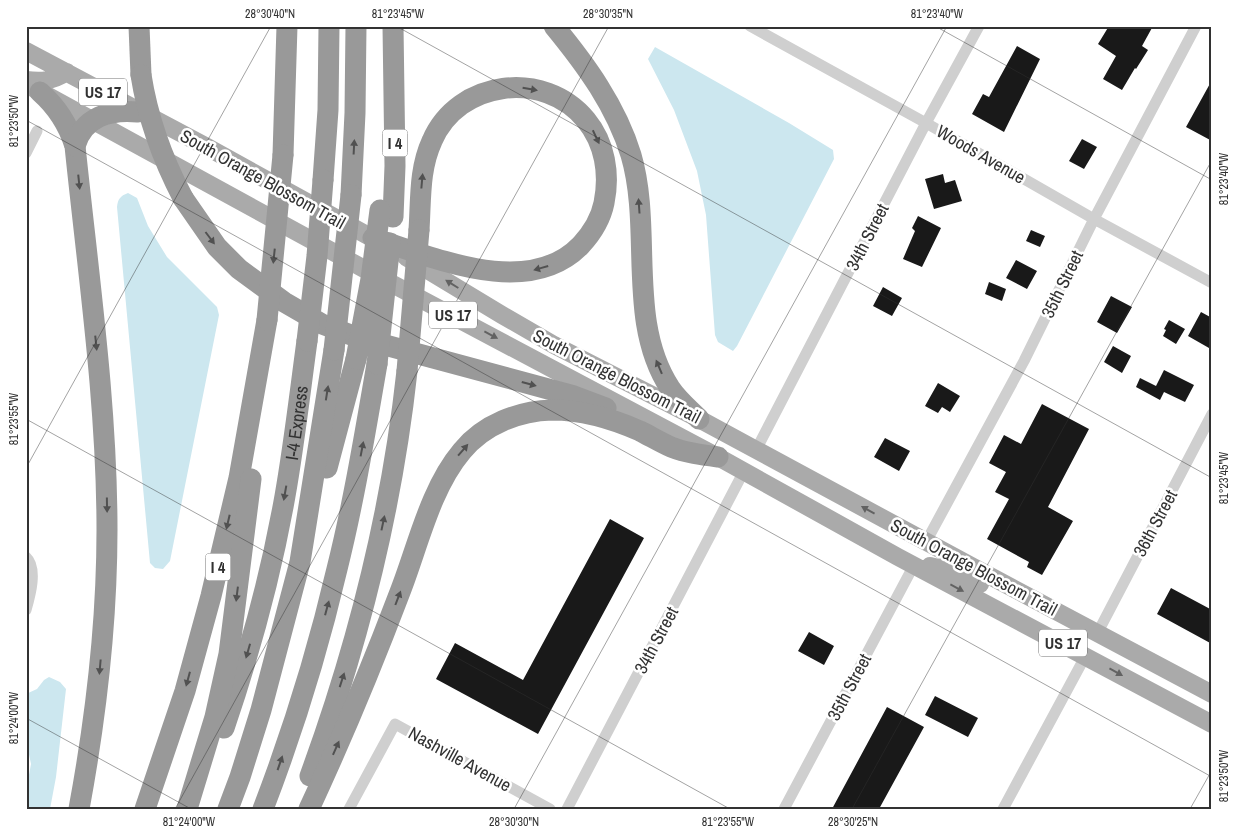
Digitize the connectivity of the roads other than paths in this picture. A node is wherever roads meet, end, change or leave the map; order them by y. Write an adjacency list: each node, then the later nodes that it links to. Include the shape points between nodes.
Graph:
1 (139, 26): 26 (highway, one-way to 26, bridge, via 141,75 148,113 166,165 183,198 217,247 239,268 284,302 322,324 366,340 574,396)
2 (287, 26): 23 (highway, I 4, one-way to 23, bridge, via 283,155)
3 (329, 26): 43 (highway, I-4 Express, one-way to 43, bridge, via 328,110 317,256 285,496 264,591 235,695)
4 (356, 26): 32 (highway, I-4 Express, one-way to 4, bridge, via 334,350 351,195)
5 (393, 26): 19 (highway, I 4, via 395,166)
6 (554, 26): 25 (highway, one-way to 6, via 671,389 650,343 637,182 624,136 597,82)
7 (750, 26): 15 (street, Woods Avenue)
8 (979, 26): 15 (street, 34th Street)
9 (1196, 26): 20 (street, 35th Street)
10 (26, 51): 11 (main road, South Orange Blossom Trail / US 17)
11 (67, 72): 12 (main road); 13 (main road, South Orange Blossom Trail / US 17)
12 (31, 85): 14 (main road, South Orange Blossom Trail / US 17); 17 (highway, via 55,106)
13 (138, 112): 14 (highway, via 113,112); 21 (main road, South Orange Blossom Trail / US 17)
14 (92, 120): 17 (highway, via 79,134); 26 (main road, South Orange Blossom Trail / US 17, one-way to 26)
15 (926, 123): 20 (street, Woods Avenue); 27 (street, 34th Street)
16 (37, 131): 18 (street)
17 (75, 146): 40 (highway, one-way to 40, via 102,402 107,530 98,684)
18 (26, 153)
19 (386, 213): 32 (highway, bridge, via 356,359); 45 (highway, I 4, one-way to 19, bridge, via 304,691 331,595 357,480 377,364)
20 (1094, 219): 22 (street, Woods Avenue); 30 (street, 35th Street, via 1024,361)
21 (370, 237): 25 (main road, South Orange Blossom Trail / US 17, one-way to 21, via 547,340); 46 (highway, one-way to 21, bridge, via 335,702 368,589 390,488 407,371 419,230 423,171 438,128 455,109 486,91 521,87 539,90 569,104 594,131 603,152 607,186 595,225 583,243 552,264 525,271 486,270 450,262)
22 (1212, 282)
23 (267, 320): 41 (highway, I 4, one-way to 41, via 239,478 211,596); 42 (highway, one-way to 42, via 255,450 229,654 215,717)
24 (1212, 414): 36 (street, 36th Street)
25 (699, 418): 27 (main road, South Orange Blossom Trail / US 17)
26 (688, 442): 28 (main road, South Orange Blossom Trail / US 17)
27 (756, 450): 30 (main road, South Orange Blossom Trail / US 17, one-way to 27)
28 (718, 457): 29 (main road, South Orange Blossom Trail / US 17); 47 (highway, one-way to 28, via 362,690 439,487 462,451 478,436 518,415 560,410 613,420 670,446)
29 (744, 471): 30 (main road, via 786,484 890,539); 33 (main road, South Orange Blossom Trail / US 17); 50 (street, 34th Street)
30 (926, 542): 35 (main road, South Orange Blossom Trail / US 17)
31 (26, 557): 34 (street, via 32,578)
32 (300, 562): 44 (highway, I-4 Express, via 261,710)
33 (914, 565): 35 (main road, via 955,572 1032,610); 37 (main road, South Orange Blossom Trail / US 17, one-way to 37); 51 (street, 35th Street)
34 (26, 610)
35 (1067, 616): 36 (main road, South Orange Blossom Trail / US 17)
36 (1098, 632): 38 (main road, South Orange Blossom Trail / US 17)
37 (1086, 655): 39 (main road, South Orange Blossom Trail / US 17, one-way to 39); 52 (street)
38 (1212, 694)
39 (1212, 724)
40 (79, 809)
41 (145, 809)
42 (187, 809)
43 (195, 809)
44 (228, 809)
45 (263, 809)
46 (298, 809)
47 (309, 809)
48 (349, 809): 49 (street, Nashville Avenue, via 396,724)
49 (550, 809)
50 (567, 809)
51 (784, 809)
52 (1004, 809)

